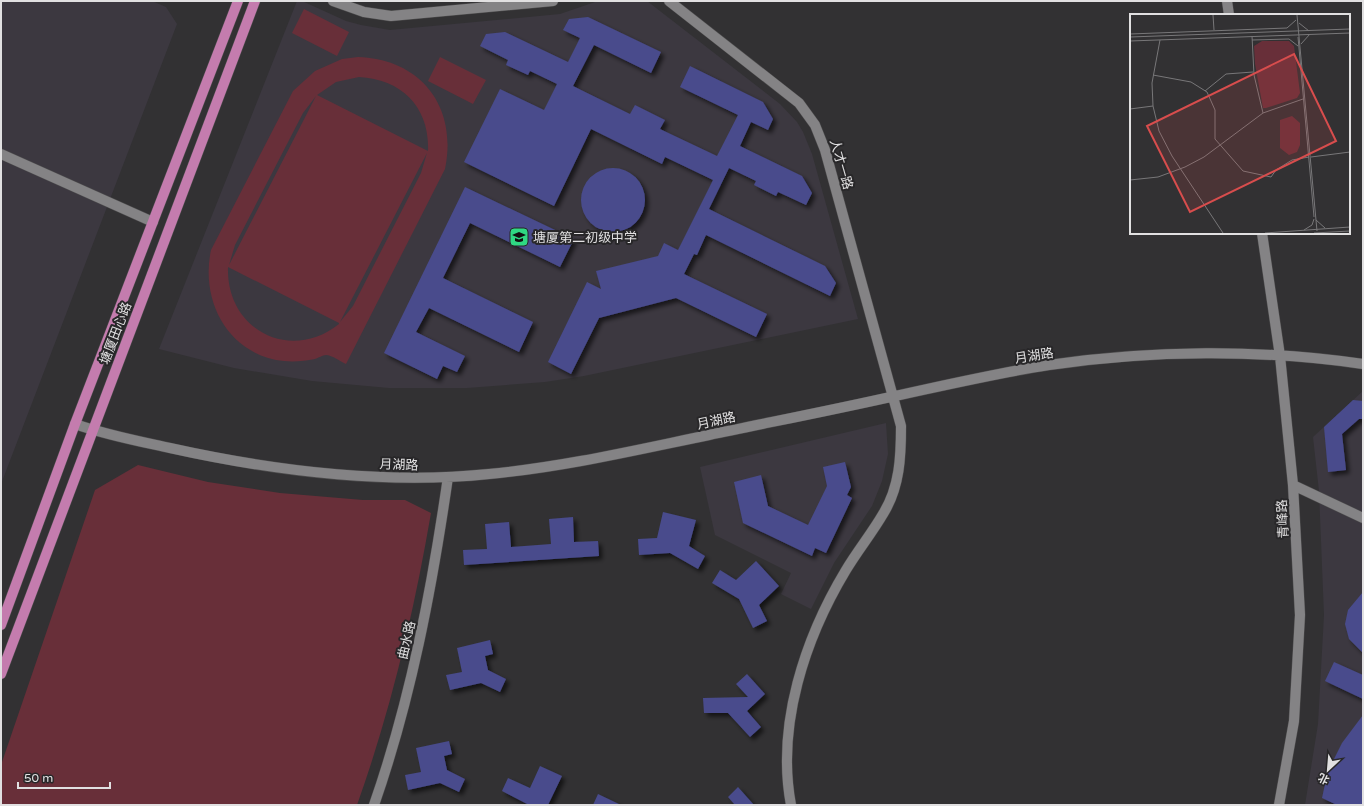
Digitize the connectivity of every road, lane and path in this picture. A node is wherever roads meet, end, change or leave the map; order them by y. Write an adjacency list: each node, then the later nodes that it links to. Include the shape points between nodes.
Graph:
1 (238, 1): 9 (main road, 塘厦田心路)
2 (255, 1): 15 (main road, 塘厦田心路)
3 (333, 1): 4 (street, via 364,12 404,16)
4 (552, 1)
5 (669, 1): 13 (street, 人才一路, via 789,93 815,125 825,150)
6 (1227, 1): 7 (street)
7 (1229, 14)
8 (1, 154): 9 (street)
9 (153, 222): 14 (main road, 塘厦田心路)
10 (1262, 234): 11 (street, 青峰路)
11 (1280, 356): 12 (street, 月湖路); 13 (street, 月湖路, via 1156,354 1096,360 986,375); 17 (street, 青峰路)
12 (1363, 364)
13 (894, 396): 16 (street, 月湖路, via 604,458 526,470); 22 (street, 人才一路, via 901,426 901,456 896,485 884,513 846,570 828,604 799,678 790,717 788,757)
14 (75, 424): 15 (street, 月湖路); 19 (main road, 塘厦田心路)
15 (92, 430): 16 (street, 月湖路, via 204,456 267,466 404,479); 20 (main road, 塘厦田心路)
16 (448, 477): 21 (street, 曲水路, via 420,638)
17 (1293, 485): 18 (street); 23 (street, 青峰路, via 1300,615 1294,722)
18 (1363, 518)
19 (2, 619)
20 (1, 674)
21 (374, 805)
22 (791, 805)
23 (1279, 805)

